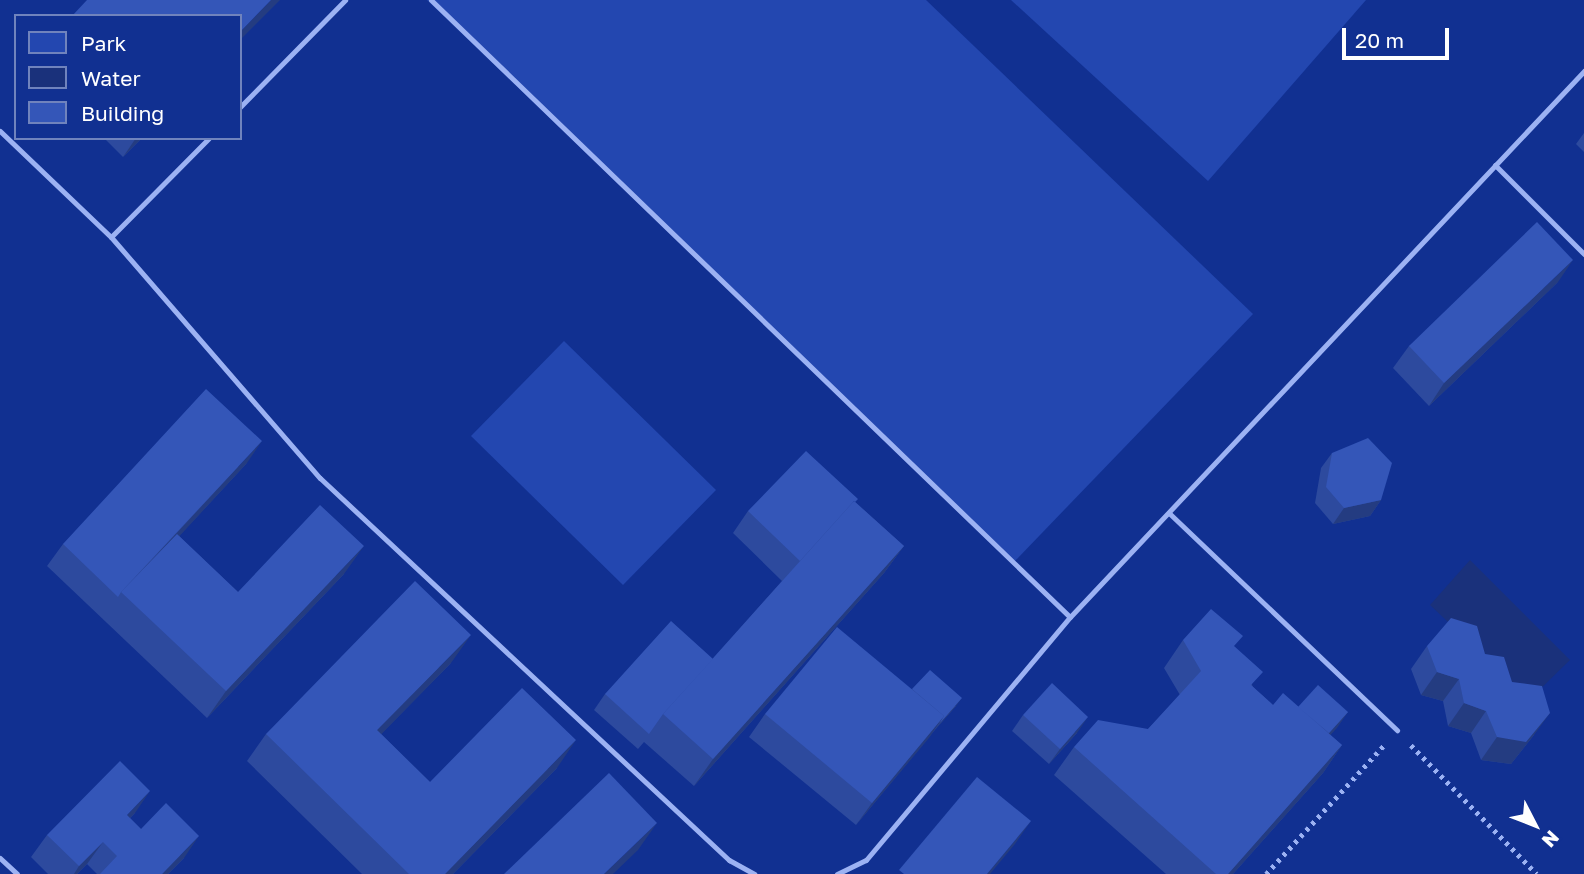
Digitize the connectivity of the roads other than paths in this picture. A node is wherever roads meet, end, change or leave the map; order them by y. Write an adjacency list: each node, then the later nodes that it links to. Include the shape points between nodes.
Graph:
1 (345, 0): 4 (lane)
2 (431, 0): 11 (lane)
3 (1584, 71): 7 (lane)
4 (242, 105)
5 (0, 131): 8 (lane)
6 (207, 140): 8 (lane)
7 (1495, 165): 9 (lane); 10 (lane)
8 (111, 237): 16 (lane, via 320,478 729,860)
9 (1584, 254)
10 (1169, 513): 11 (lane); 12 (lane)
11 (1070, 617): 14 (lane, via 866,860)
12 (1397, 730)
13 (0, 858): 15 (lane)
14 (842, 873)
15 (17, 874)
16 (754, 874)

